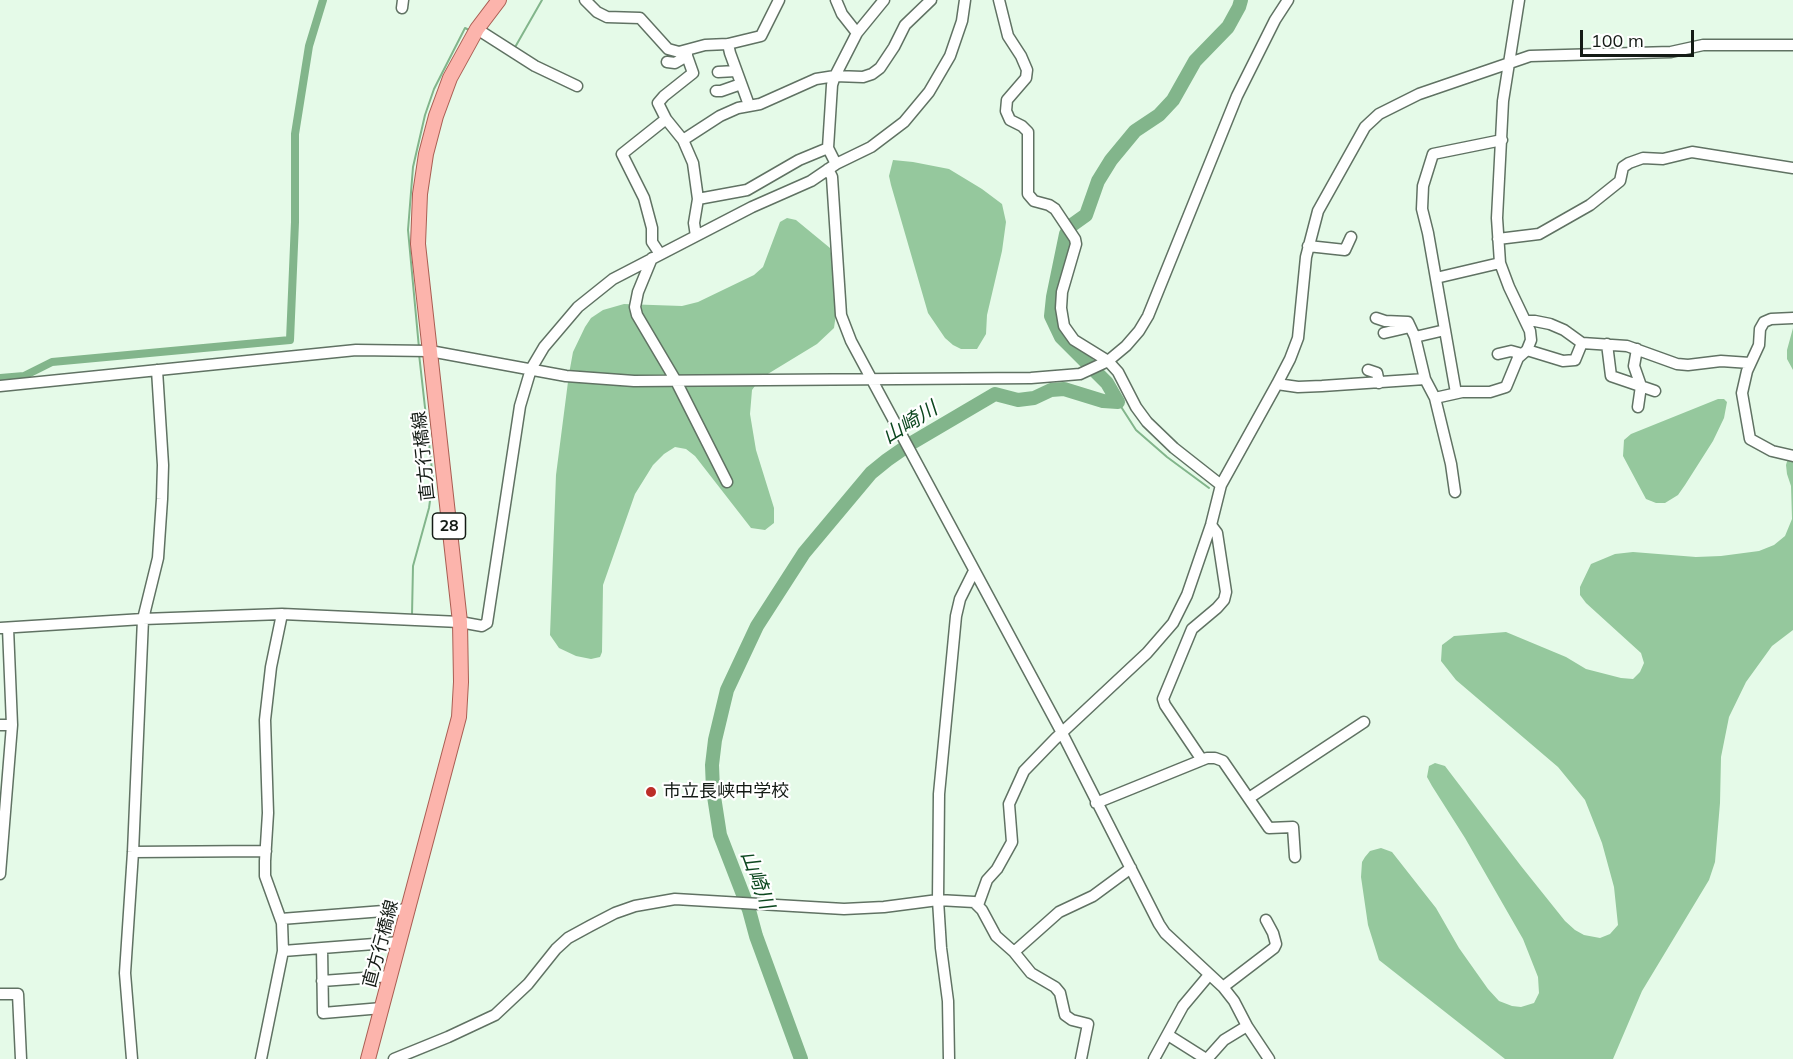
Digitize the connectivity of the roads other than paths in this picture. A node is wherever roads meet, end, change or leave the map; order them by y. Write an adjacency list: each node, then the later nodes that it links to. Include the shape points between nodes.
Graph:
1 (499, 0): 11 (main road, 直方行橋線 / 28)
2 (585, 0): 15 (street, via 607,18 640,18 669,49)
3 (779, 0): 13 (street, via 761,36)
4 (836, 0): 12 (street)
5 (884, 0): 12 (street)
6 (931, 0): 20 (street, via 905,25 880,68 863,78)
7 (965, 0): 29 (street, via 950,56 929,92 889,134)
8 (999, 0): 51 (street, via 1008,36 1027,70 1026,78 1007,100 1006,111 1010,120 1028,132 1028,194 1034,201 1055,209 1076,244 1062,292 1064,326 1074,340)
9 (1288, 0): 51 (street, via 1237,96 1148,316 1126,346)
10 (1519, 0): 17 (street)
11 (477, 29): 22 (street); 48 (main road, 直方行橋線 / 28, via 450,78 436,116 421,184 418,244)
12 (857, 33): 20 (street)
13 (728, 44): 15 (street, via 705,45); 18 (street)
14 (1793, 45): 17 (street, via 1703,45 1671,52 1544,54)
15 (687, 54): 16 (street, via 675,63); 25 (street, via 692,75 658,103)
16 (667, 62)
17 (1509, 63): 27 (street); 35 (street, via 1419,94 1379,114 1365,127 1318,211)
18 (736, 71): 19 (street); 21 (street)
19 (718, 72)
20 (835, 76): 24 (street, via 816,79 760,104); 28 (street)
21 (741, 84): 23 (street); 24 (street)
22 (577, 86)
23 (716, 91)
24 (749, 105): 26 (street, via 720,116)
25 (666, 119): 26 (street); 36 (street, via 622,154 645,198)
26 (683, 140): 31 (street, via 693,163)
27 (1502, 140): 34 (street); 38 (street, via 1433,154 1421,198)
28 (828, 148): 29 (street); 31 (street, via 747,190)
29 (832, 166): 32 (street, via 811,181); 57 (street, via 841,315)
30 (1793, 168): 34 (street, via 1692,152 1663,159 1643,158 1623,167 1620,181 1580,211 1539,234)
31 (698, 199): 32 (street)
32 (696, 236): 36 (street)
33 (1351, 237): 35 (street, via 1345,250)
34 (1498, 239): 37 (street)
35 (1308, 246): 60 (street, via 1298,338)
36 (656, 256): 53 (street, via 613,279 578,307); 58 (street, via 635,307)
37 (1500, 263): 38 (street); 41 (street)
38 (1436, 278): 42 (street)
39 (1376, 318): 43 (street, via 1408,322)
40 (1793, 318): 52 (street, via 1764,322)
41 (1526, 321): 45 (street, via 1550,324); 49 (street, via 1531,340)
42 (1445, 330): 43 (street); 64 (street)
43 (1413, 332): 44 (street); 56 (street)
44 (1384, 333)
45 (1582, 343): 46 (street); 49 (street, via 1575,360 1563,362)
46 (1608, 344): 47 (street); 62 (street, via 1611,376)
47 (1637, 349): 52 (street, via 1677,364); 62 (street, via 1634,366)
48 (430, 351): 53 (street); 54 (street, via 356,350); 75 (main road, 直方行橋線 / 28)
49 (1524, 352): 50 (street); 64 (street, via 1506,387 1490,392)
50 (1498, 354)
51 (1106, 362): 57 (street, via 1068,376); 69 (street, via 1118,372 1147,422)
52 (1750, 363): 67 (street, via 1742,393 1750,439 1772,451)
53 (531, 369): 58 (street, via 596,380); 75 (street, via 515,434 487,623 482,626)
54 (157, 370): 61 (street); 74 (street, via 162,499 158,558)
55 (1368, 370): 59 (street, via 1377,373)
56 (1425, 379): 59 (street); 65 (street)
57 (872, 380): 58 (street); 72 (street)
58 (676, 381): 68 (street)
59 (1379, 383): 60 (street, via 1298,387)
60 (1277, 384): 69 (street)
61 (0, 386)
62 (1641, 386): 63 (street); 66 (street)
63 (1655, 390)
64 (1456, 393): 65 (street)
65 (1435, 398): 70 (street)
66 (1638, 407)
67 (1793, 456)
68 (727, 482)
69 (1221, 485): 71 (street)
70 (1455, 492)
71 (1211, 525): 80 (street, via 1173,623); 81 (street, via 1217,533 1224,600 1192,629 1163,699)
72 (974, 571): 80 (street); 89 (street, via 956,616 939,794)
73 (282, 614): 74 (street); 75 (street); 84 (street, via 265,720)
74 (143, 619): 76 (street); 85 (street)
75 (460, 622): 91 (main road, 直方行橋線 / 28, via 459,717)
76 (4, 628): 79 (street)
77 (1364, 722): 82 (street)
78 (0, 725): 79 (street)
79 (12, 725): 88 (street)
80 (1062, 734): 83 (street); 90 (street, via 1020,778 1009,804 1012,842 987,880)
81 (1202, 760): 82 (street, via 1223,761); 83 (street)
82 (1249, 798): 86 (street, via 1269,828 1293,827)
83 (1096, 803): 87 (street)
84 (266, 850): 85 (street); 92 (street, via 265,876)
85 (133, 852): 107 (street, via 125,973)
86 (1296, 857)
87 (1131, 868): 97 (street, via 1093,896 1059,912); 98 (street, via 1165,933)
88 (0, 874)
89 (938, 900): 90 (street, via 968,900); 110 (street, via 844,909 688,900 635,906 568,938 495,1015); 111 (street, via 948,1001)
90 (978, 905): 97 (street, via 996,936)
91 (409, 909): 92 (street); 94 (main road, 直方行橋線 / 28)
92 (281, 919): 96 (street)
93 (1266, 920): 101 (street, via 1273,933 1274,948)
94 (400, 942): 95 (street); 99 (main road, 直方行橋線 / 28)
95 (322, 948): 96 (street); 100 (street)
96 (283, 951): 108 (street)
97 (1014, 952): 112 (street, via 1031,973 1055,987 1067,1017 1088,1024)
98 (1209, 975): 101 (street); 105 (street, via 1183,1006)
99 (391, 976): 100 (street); 103 (main road, 直方行橋線 / 28)
100 (322, 981): 103 (street, via 323,1012)
101 (1223, 987): 104 (street)
102 (0, 994): 106 (street, via 18,994)
103 (382, 1008): 109 (main road, 直方行橋線 / 28)
104 (1247, 1026): 114 (street, via 1224,1040); 115 (street)
105 (1168, 1035): 113 (street); 114 (street)
106 (21, 1059)
107 (132, 1059)
108 (261, 1059)
109 (368, 1059)
110 (394, 1059)
111 (949, 1059)
112 (1081, 1059)
113 (1154, 1059)
114 (1206, 1059)
115 (1269, 1059)

